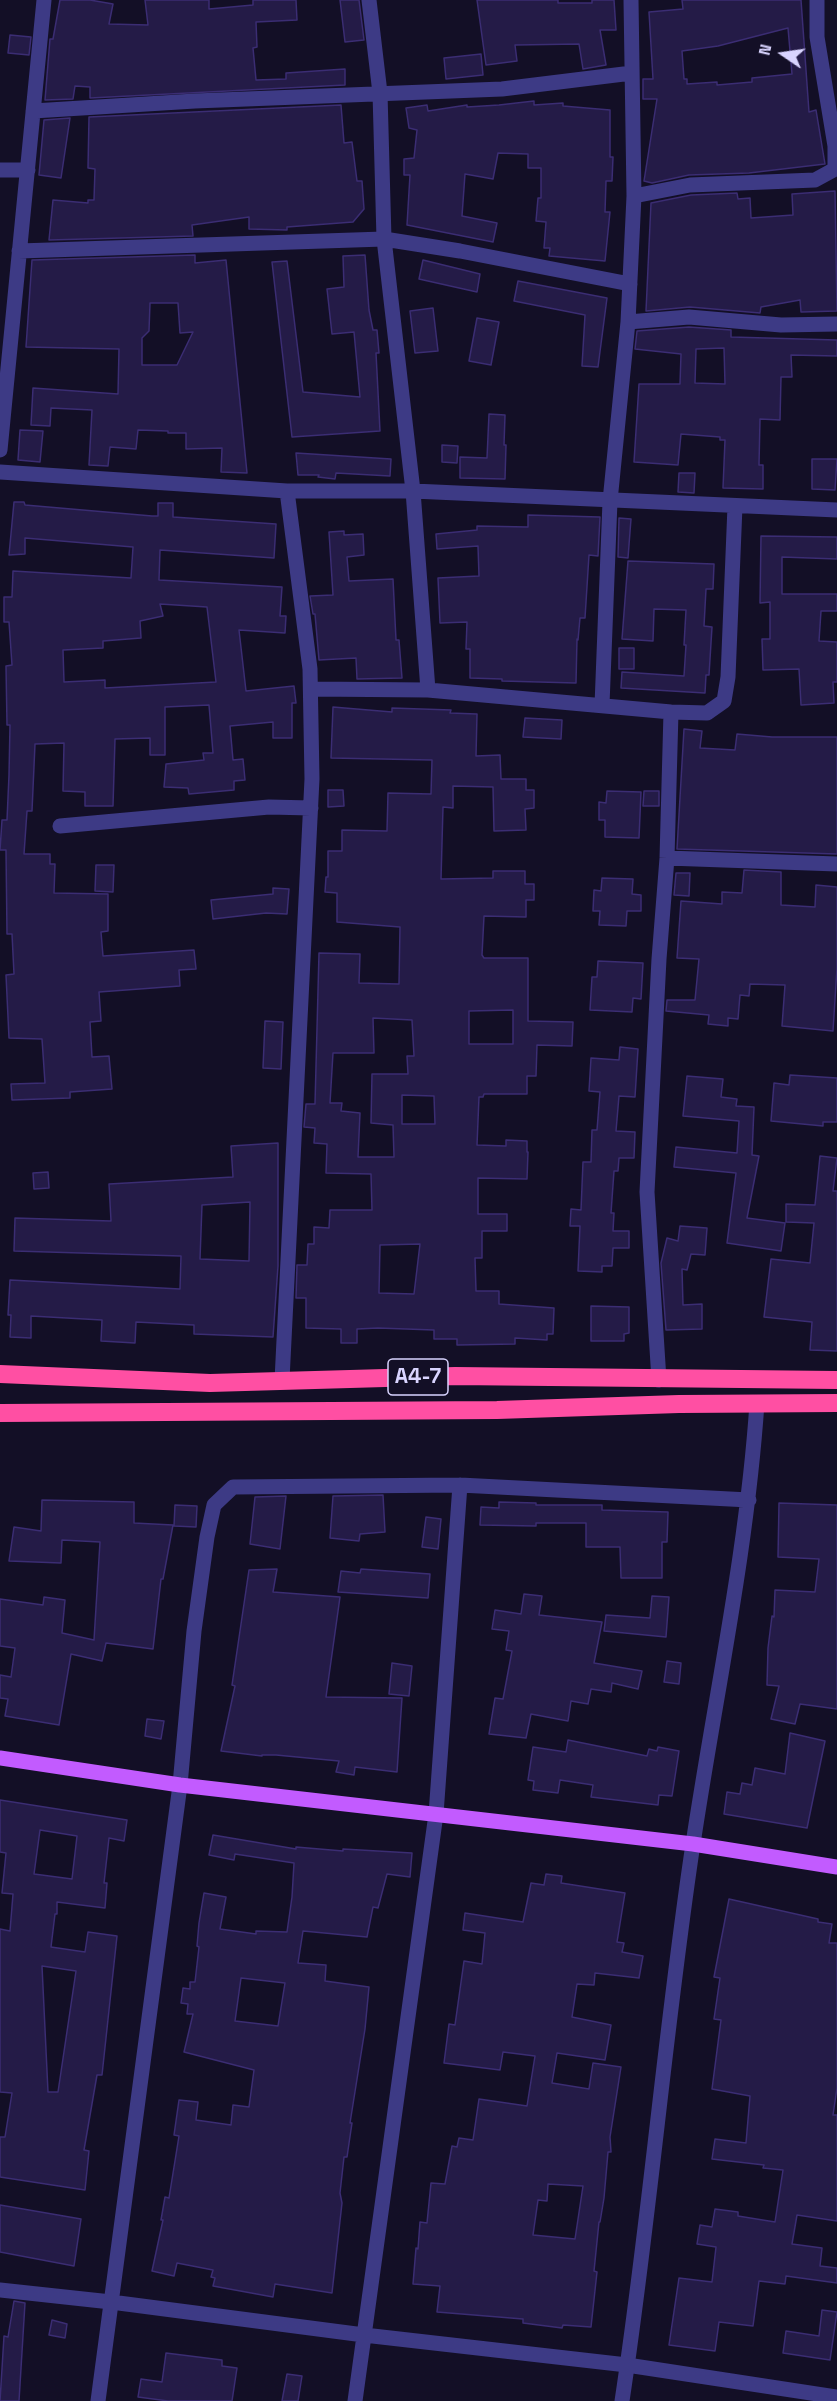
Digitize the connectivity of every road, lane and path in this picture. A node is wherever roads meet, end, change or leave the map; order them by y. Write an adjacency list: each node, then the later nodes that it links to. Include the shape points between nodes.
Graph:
1 (44, 0): 7 (street)
2 (369, 0): 6 (street)
3 (631, 0): 5 (street)
4 (816, 0): 10 (street, via 817,37 835,146 835,169 815,180 690,185)
5 (632, 73): 6 (street, via 502,90); 10 (street)
6 (380, 93): 7 (street); 11 (street)
7 (33, 111): 9 (street)
8 (0, 170): 9 (street)
9 (28, 170): 12 (street)
10 (634, 196): 13 (street)
11 (384, 239): 12 (street); 13 (street); 19 (street)
12 (19, 251): 16 (street)
13 (630, 284): 14 (street)
14 (628, 322): 15 (street, via 689,317 781,325); 20 (street)
15 (837, 324)
16 (0, 450)
17 (0, 472): 18 (street)
18 (287, 491): 19 (street); 23 (street)
19 (413, 491): 20 (street); 24 (street)
20 (610, 501): 21 (street); 25 (street)
21 (735, 506): 22 (street); 26 (street, via 724,701 707,712)
22 (837, 510)
23 (311, 689): 24 (street); 27 (street)
24 (428, 690): 25 (street)
25 (602, 705): 26 (street)
26 (671, 712): 29 (street)
27 (311, 808): 28 (street, via 269,807); 32 (street)
28 (60, 826)
29 (667, 858): 30 (street); 33 (street, via 647,1192)
30 (837, 864)
31 (0, 1374): 32 (highway, A4-7, via 210,1383)
32 (282, 1380): 33 (highway, A4-7, via 455,1376)
33 (659, 1380): 34 (highway, A4-7)
34 (837, 1380)
35 (757, 1403): 36 (highway, A4-7); 38 (highway, A4-7, via 497,1410); 41 (street)
36 (837, 1403)
37 (0, 1413): 38 (highway, A4-7)
38 (65, 1413): 39 (highway)
39 (0, 1424)
40 (460, 1485): 41 (street); 43 (street, via 232,1487 214,1505 194,1631); 44 (street)
41 (749, 1500): 45 (street)
42 (0, 1758): 43 (main road)
43 (180, 1785): 44 (main road); 48 (street)
44 (436, 1814): 45 (main road); 49 (street)
45 (693, 1844): 46 (main road); 50 (street)
46 (837, 1867)
47 (0, 2290): 48 (street)
48 (111, 2302): 49 (street); 52 (street)
49 (364, 2335): 50 (street); 53 (street)
50 (627, 2365): 51 (street); 54 (street)
51 (837, 2397)
52 (98, 2401)
53 (355, 2401)
54 (622, 2401)

